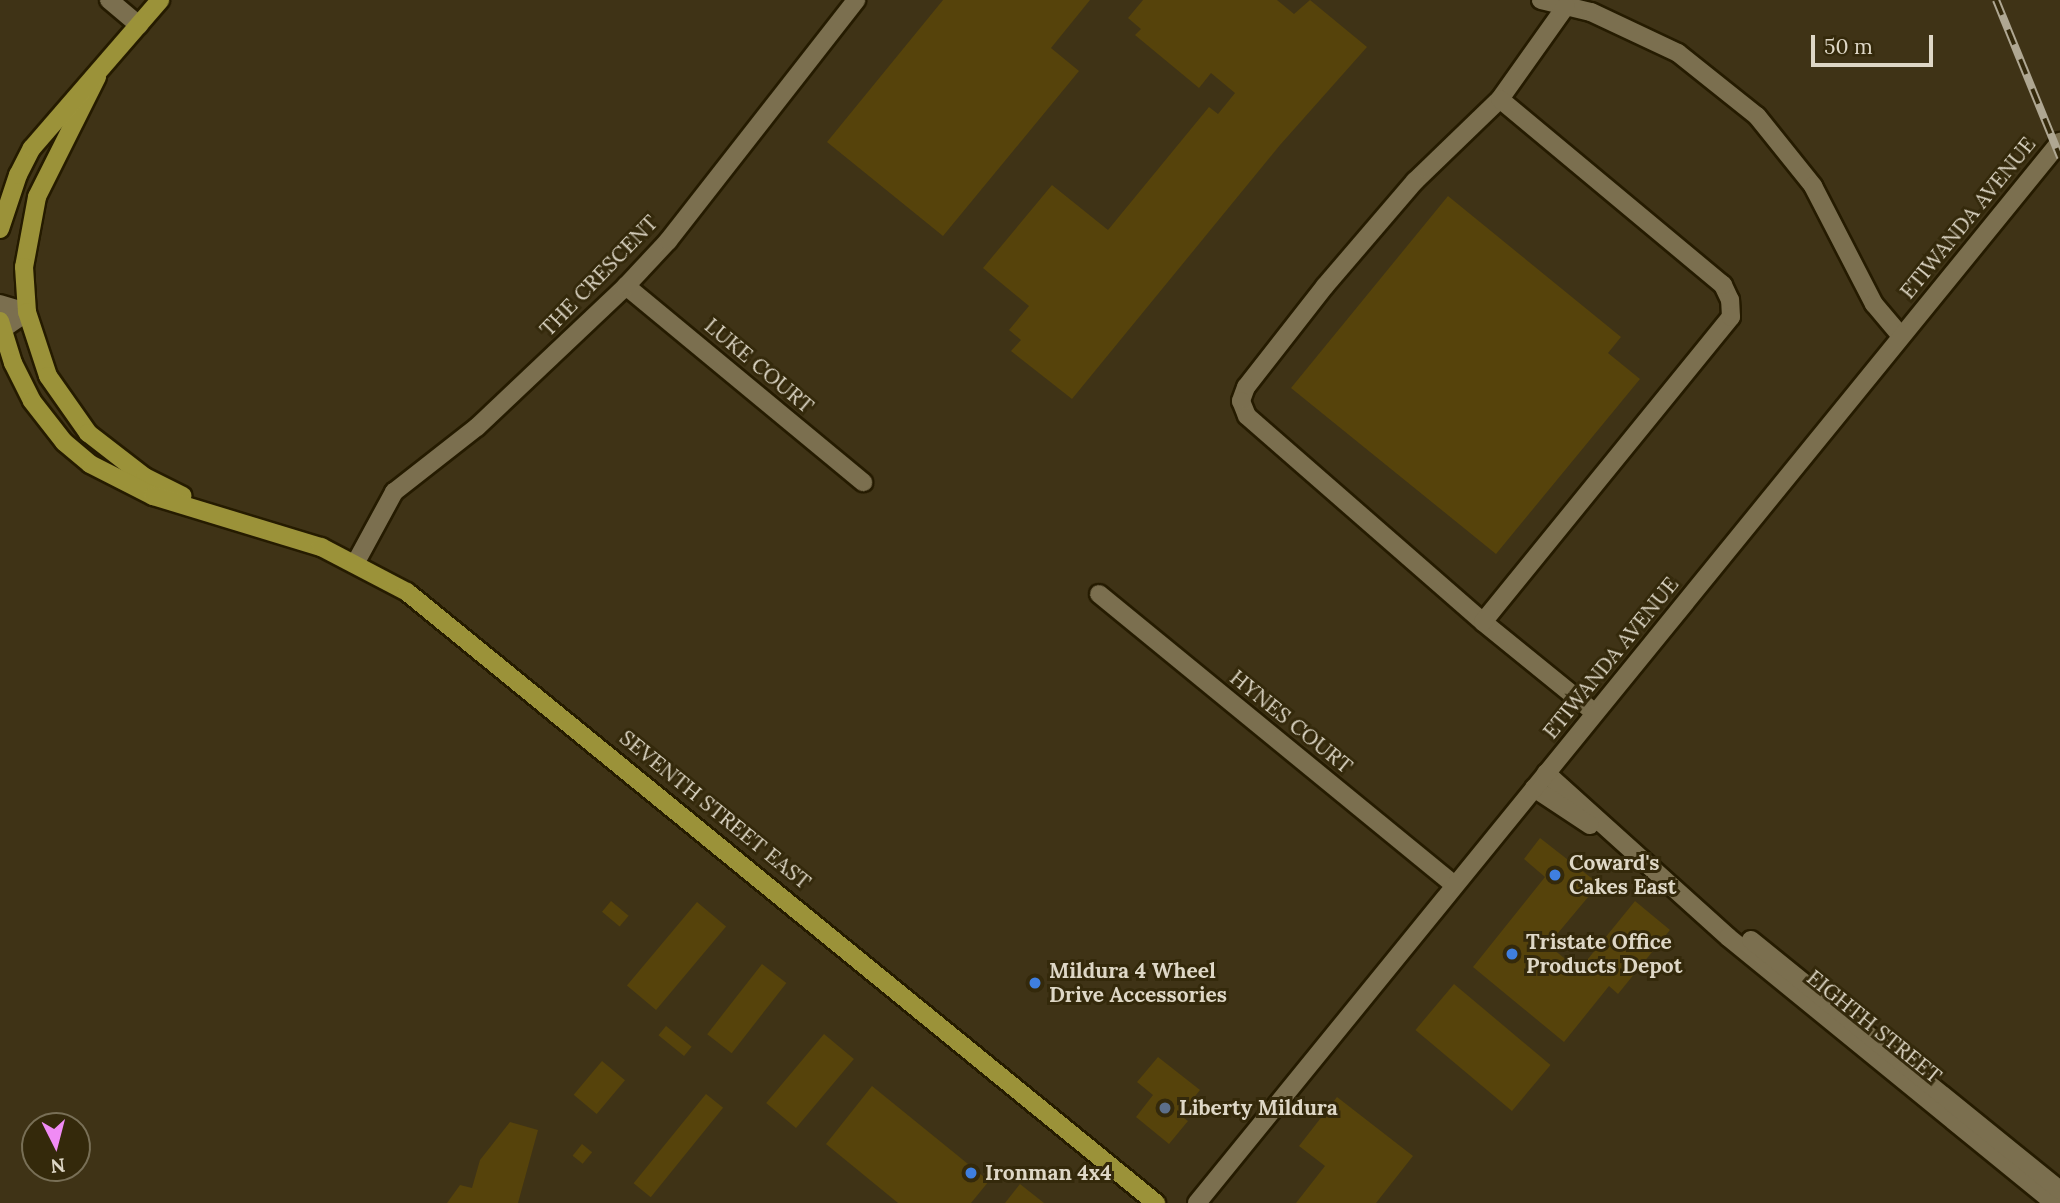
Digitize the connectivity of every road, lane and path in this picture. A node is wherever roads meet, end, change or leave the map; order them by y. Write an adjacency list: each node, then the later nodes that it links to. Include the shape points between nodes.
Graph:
1 (109, 0): 6 (street)
2 (159, 0): 6 (main road)
3 (856, 0): 13 (street, THE CRESCENT, via 668,241)
4 (1541, 0): 5 (street)
5 (1566, 6): 8 (street); 17 (street, via 1678,52 1757,116 1813,186 1874,304)
6 (139, 25): 7 (main road)
7 (97, 77): 12 (main road, via 32,148); 15 (main road, SEVENTH STREET EAST, via 37,197 24,267)
8 (1500, 99): 22 (street, via 1723,285 1731,317); 22 (street, via 1415,181 1325,286 1246,387 1241,401 1247,416)
9 (2060, 142): 11 (street, ETIWANDA AVENUE)
10 (2060, 158): 11 (street)
11 (2039, 168): 17 (street, ETIWANDA AVENUE)
12 (0, 229)
13 (626, 286): 18 (street, LUKE COURT); 20 (street, THE CRESCENT, via 477,427 394,492)
14 (0, 304): 15 (street)
15 (27, 312): 16 (street); 19 (main road, SEVENTH STREET EAST, via 48,376 88,433 145,477)
16 (1, 327): 19 (main road, SEVENTH STREET EAST, via 27,393 64,442 117,481 153,496)
17 (1901, 336): 23 (street, ETIWANDA AVENUE)
18 (863, 482)
19 (211, 510): 20 (main road, SEVENTH STREET EAST)
20 (356, 562): 30 (main road, SEVENTH STREET EAST, via 449,624)
21 (1099, 594): 28 (street, HYNES COURT)
22 (1483, 622): 23 (street)
23 (1595, 713): 24 (street, ETIWANDA AVENUE)
24 (1546, 773): 25 (street, ETIWANDA AVENUE); 26 (street, EIGHTH STREET)
25 (1534, 788): 26 (street, EIGHTH STREET); 28 (street, ETIWANDA AVENUE)
26 (1628, 850): 27 (street, EIGHTH STREET)
27 (1668, 883): 29 (street, EIGHTH STREET, via 1753,942); 32 (street, EIGHTH STREET)
28 (1454, 885): 31 (street, ETIWANDA AVENUE)
29 (2060, 1190)
30 (1156, 1203)
31 (1197, 1203)
32 (2054, 1203)

